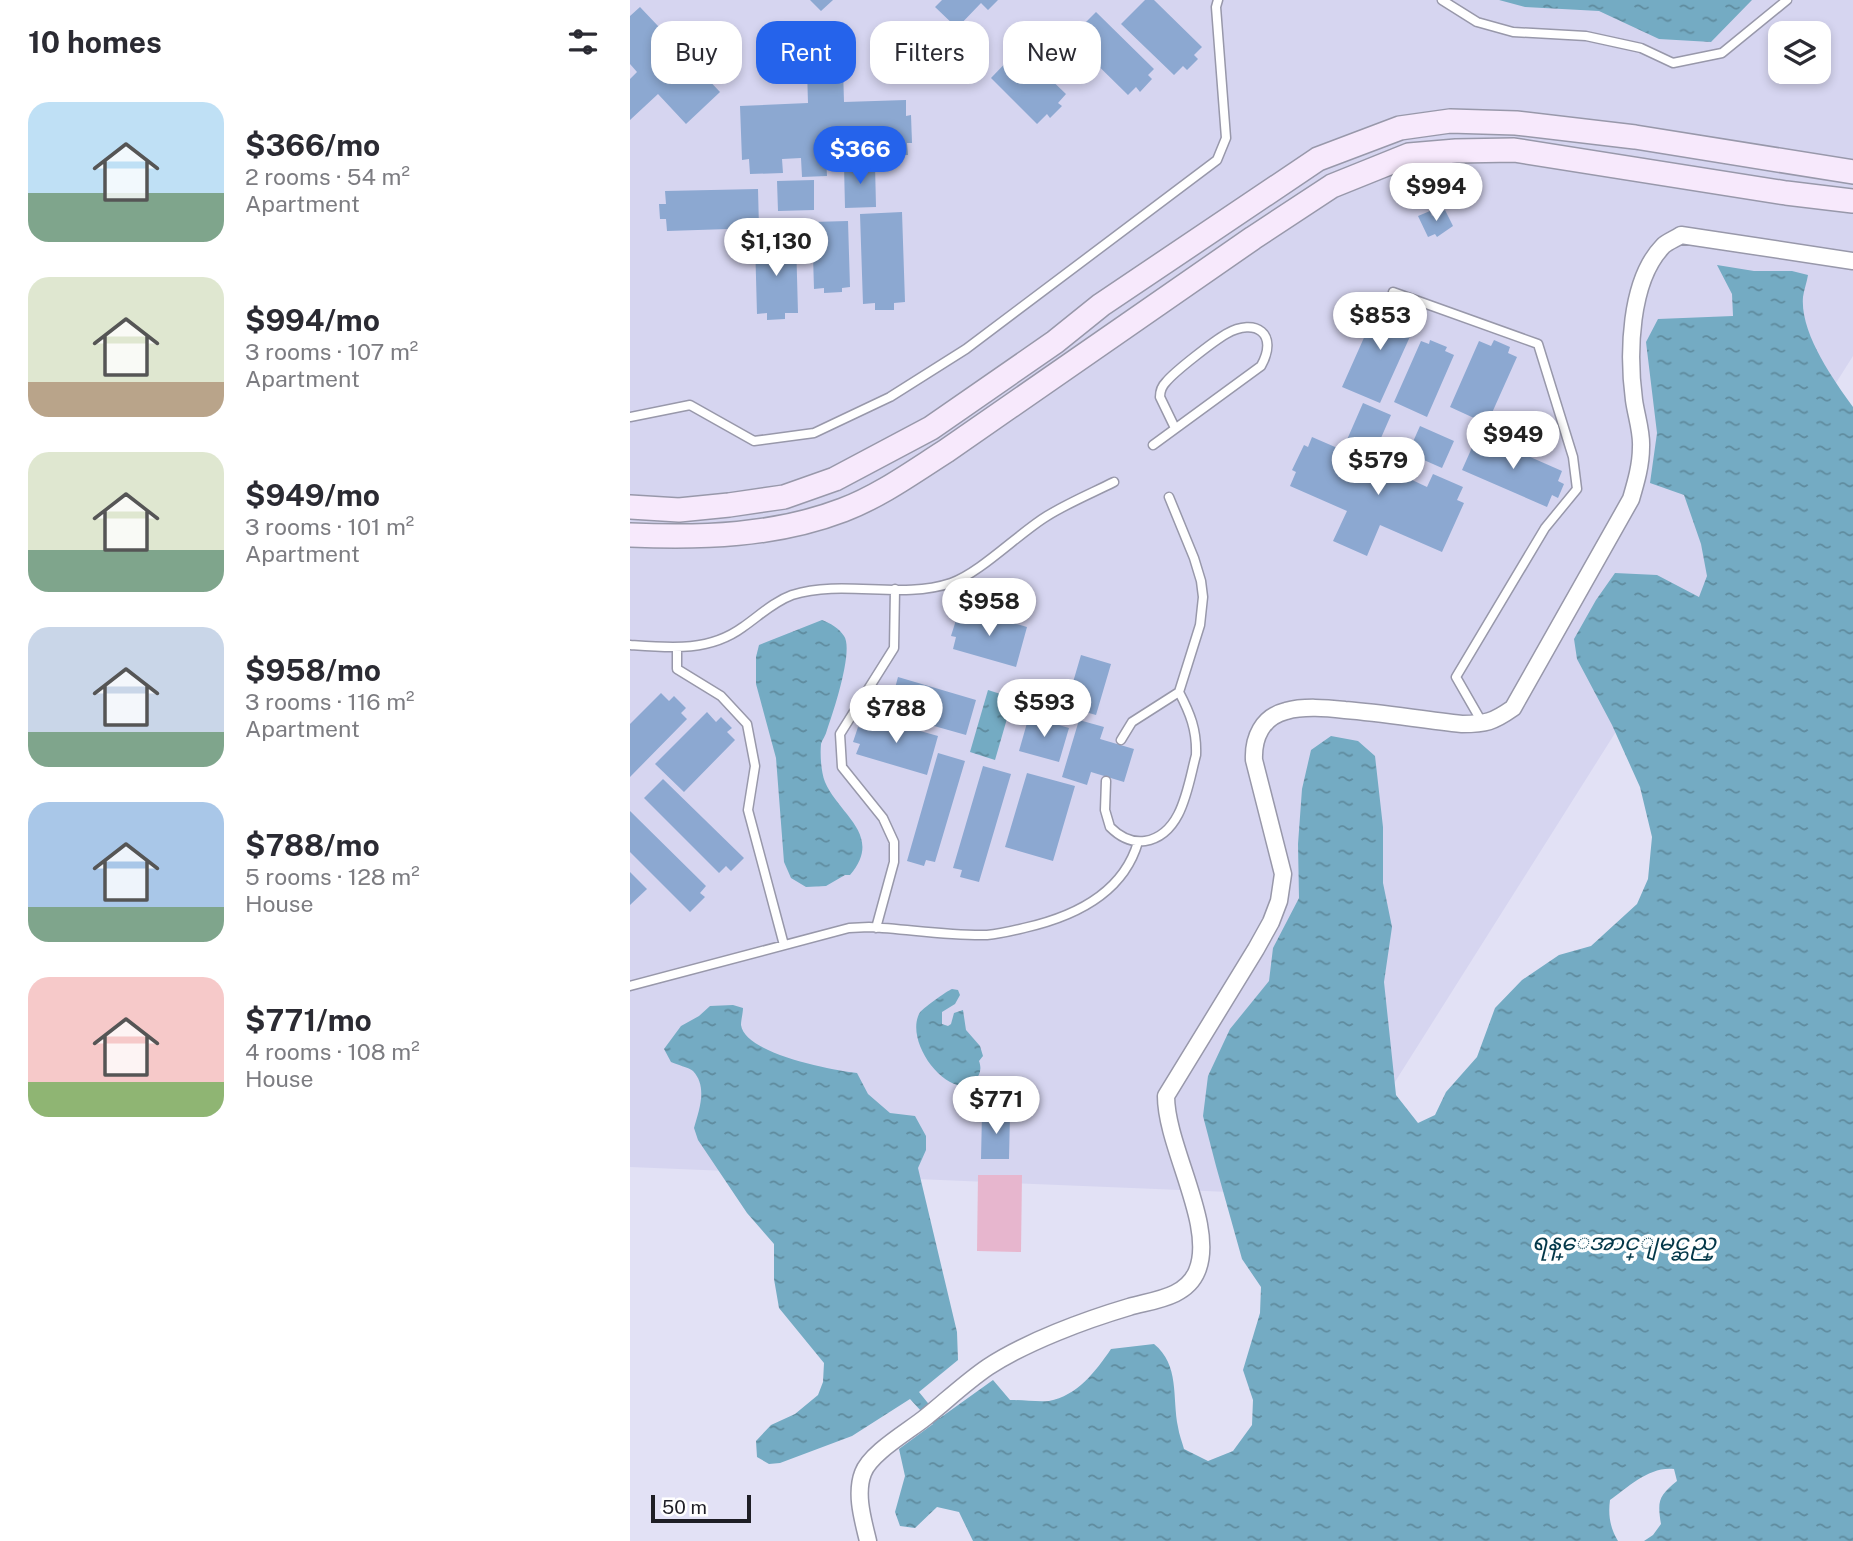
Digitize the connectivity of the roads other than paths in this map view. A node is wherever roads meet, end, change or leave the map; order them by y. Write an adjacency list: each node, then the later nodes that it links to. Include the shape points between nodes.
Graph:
1 (1218, 0): 8 (lane, via 1226,138 1217,160 966,349 890,397 814,433 754,441 690,405)
2 (1442, 0): 3 (lane, via 1477,22 1513,32 1586,36 1641,48 1673,63 1722,53)
3 (1787, 0)
4 (1853, 172): 13 (main road, via 1516,123 1450,121 1400,128 1318,159 1101,305 931,428 835,479 784,497 729,505 680,510)
5 (1853, 201): 14 (main road, via 1514,150 1409,155 1332,186 896,484 844,510 789,526 733,535)
6 (1853, 261): 19 (street, via 1681,236 1663,245 1636,296 1634,398 1642,444 1631,499 1513,708)
7 (1393, 292): 19 (lane, via 1538,344 1573,457 1577,489 1545,528 1456,677)
8 (630, 417)
9 (1175, 428): 9 (lane, via 1261,366 1269,346 1261,331 1246,327 1226,334 1164,383 1160,397); 10 (lane)
10 (1153, 445)
11 (1114, 482): 15 (lane, via 1048,516 953,582)
12 (1169, 497): 18 (lane, via 1194,558 1203,597 1200,625)
13 (630, 507)
14 (630, 535)
15 (895, 589): 17 (lane, via 844,588 792,596 722,639 704,646); 23 (lane, via 894,648 840,734 842,767 883,818 894,842 894,862)
16 (630, 645): 17 (lane)
17 (677, 647): 24 (lane, via 677,669 721,696 747,724 755,766 748,810)
18 (1178, 692): 20 (lane, via 1132,722); 22 (lane, via 1196,728 1196,755 1176,819 1153,840)
19 (1483, 724): 26 (street, via 1317,708 1285,711 1259,729 1253,743 1254,760 1283,874 1279,901 1256,949 1166,1096 1168,1125 1195,1205 1201,1254 1197,1272 1172,1295 1059,1332 988,1367 877,1454 862,1473 860,1492)
20 (1121, 740)
21 (1106, 781): 22 (lane, via 1105,810 1110,827)
22 (1138, 842): 23 (lane, via 1133,859 1097,900 1041,924 988,935)
23 (876, 928): 24 (lane, via 831,931)
24 (784, 945): 25 (lane)
25 (630, 986)
26 (868, 1541)

